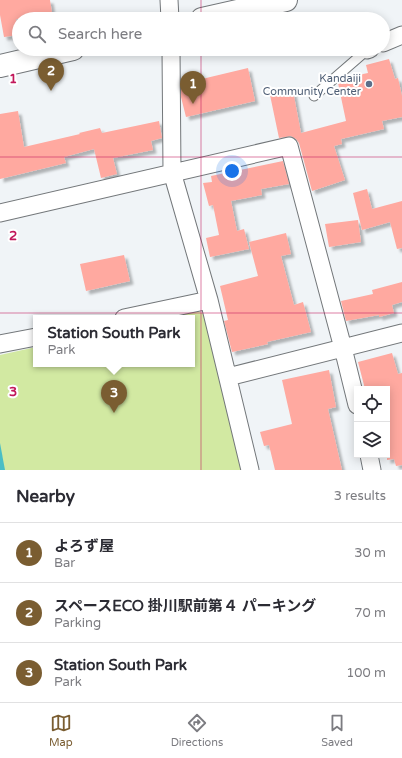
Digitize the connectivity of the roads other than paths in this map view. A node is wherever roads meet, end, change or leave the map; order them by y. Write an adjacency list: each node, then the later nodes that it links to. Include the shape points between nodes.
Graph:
1 (169, 0): 3 (street)
2 (286, 0): 4 (street)
3 (170, 12)
4 (233, 12)
5 (402, 35): 6 (street)
6 (390, 40)
7 (43, 56): 10 (street)
8 (171, 56): 12 (street)
9 (357, 56): 11 (lane)
10 (0, 66)
11 (314, 96)
12 (172, 172): 13 (street); 14 (street); 19 (street, via 289,146)
13 (0, 213)
14 (209, 300): 15 (street); 20 (street)
15 (138, 315)
16 (402, 333): 19 (street)
17 (33, 337): 18 (street)
18 (0, 344)
19 (343, 348): 20 (street); 21 (street)
20 (228, 377): 23 (street)
21 (354, 394)
22 (370, 458): 24 (street)
23 (250, 470)
24 (372, 470)

